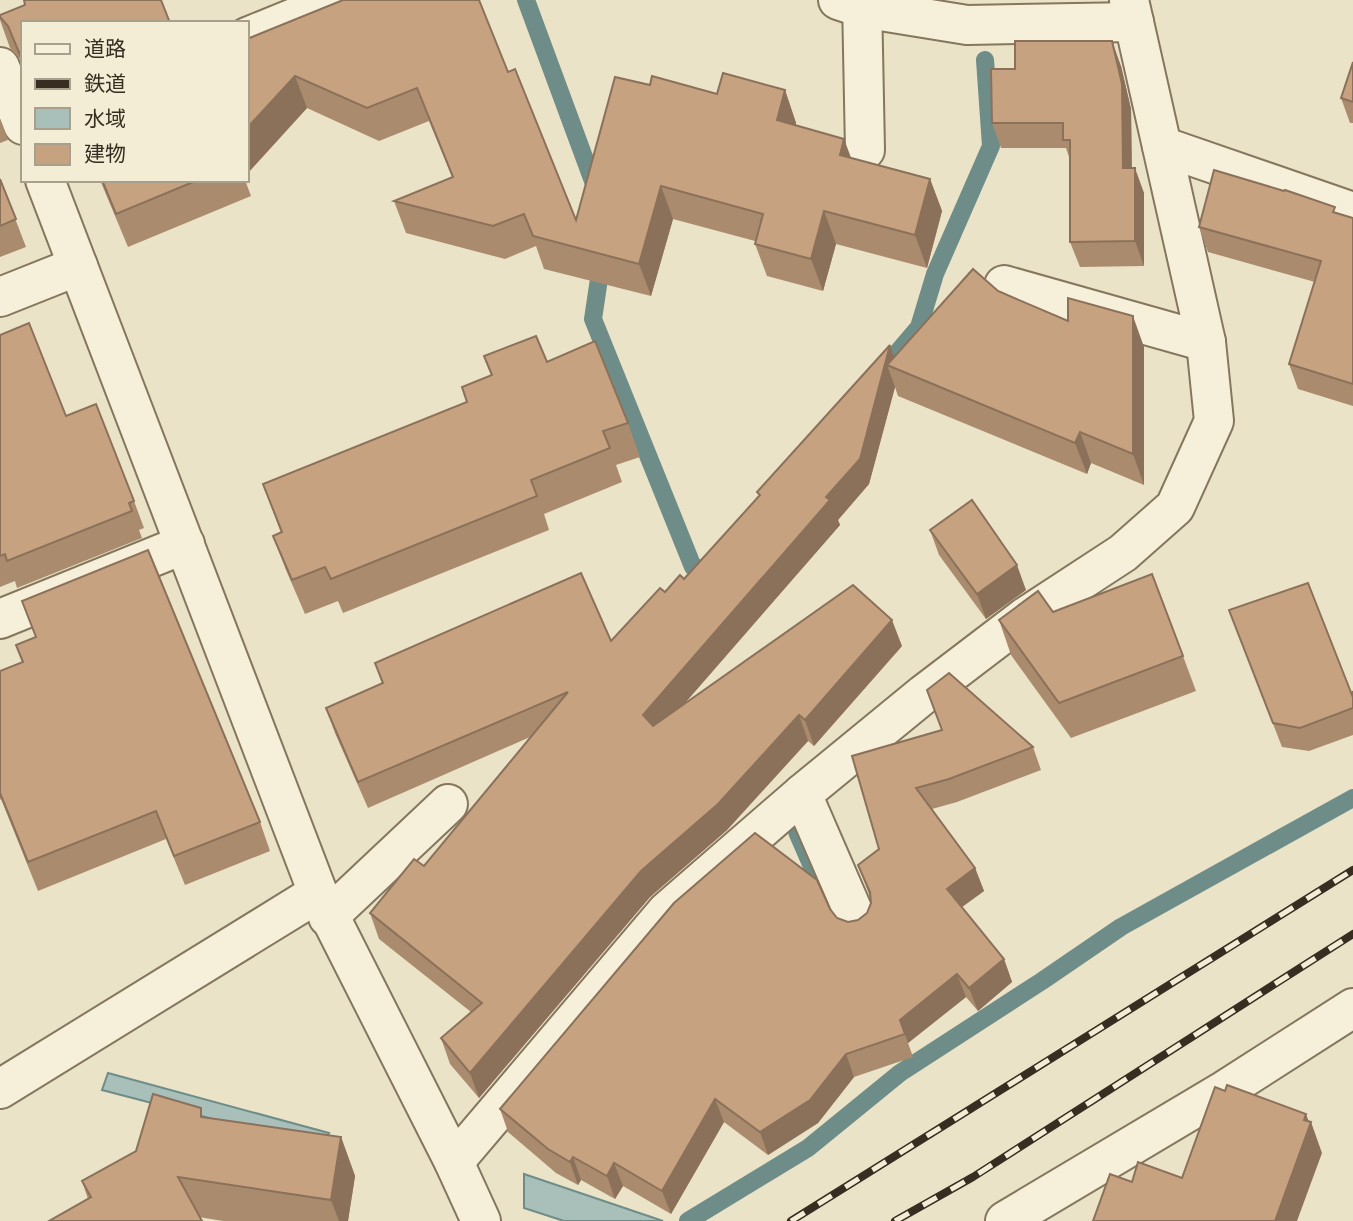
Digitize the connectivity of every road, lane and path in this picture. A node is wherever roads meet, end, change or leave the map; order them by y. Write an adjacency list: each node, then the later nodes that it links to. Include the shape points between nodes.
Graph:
1 (338, 0): 4 (street)
2 (854, 3): 3 (street, via 967,25); 8 (street)
3 (1131, 11): 7 (street)
4 (248, 37)
5 (0, 67): 6 (street)
6 (21, 120)
7 (1162, 146): 10 (street); 14 (street)
8 (865, 150)
9 (46, 182): 11 (street)
10 (1353, 212)
11 (78, 266): 13 (street); 15 (street)
12 (1004, 285): 14 (street)
13 (0, 298)
14 (1206, 342): 17 (street, via 1214,421 1175,507 1123,553 1026,617 923,694)
15 (185, 544): 16 (street); 19 (street)
16 (0, 618)
17 (802, 794): 20 (street); 23 (street, via 667,911)
18 (448, 804): 19 (street)
19 (323, 905): 22 (street); 23 (street)
20 (858, 923)
21 (1353, 1008): 25 (street)
22 (2, 1085)
23 (454, 1162): 24 (street)
24 (481, 1221)
25 (1005, 1221)

